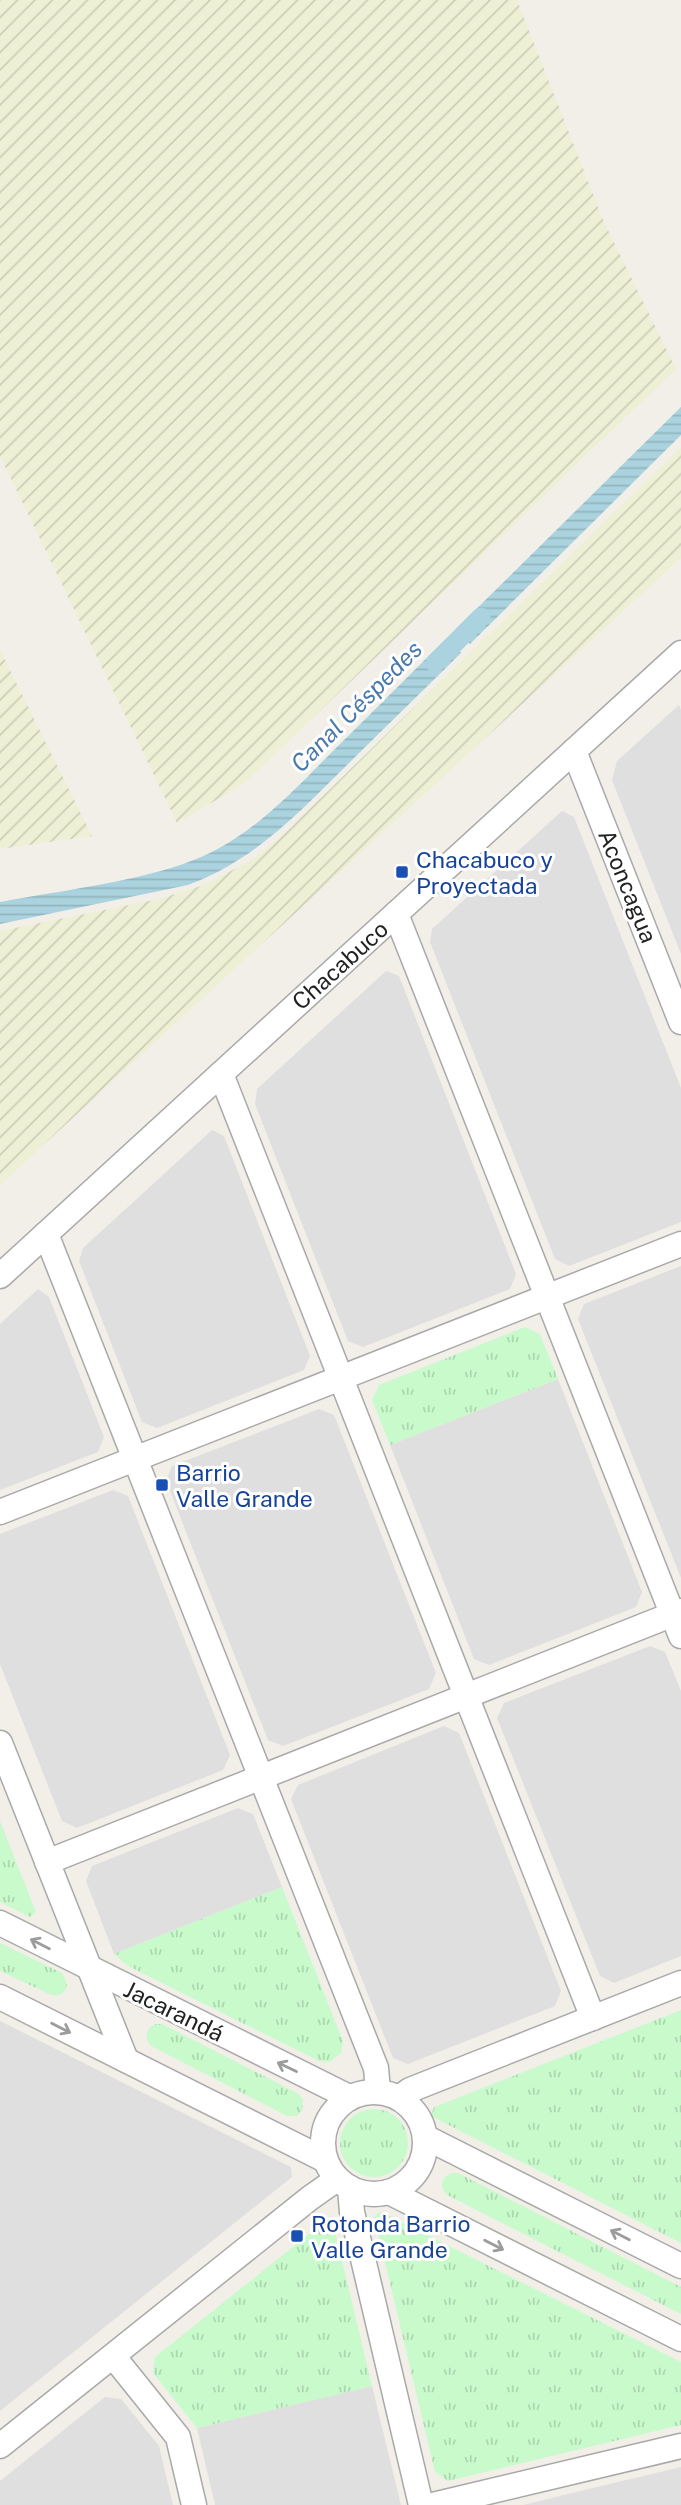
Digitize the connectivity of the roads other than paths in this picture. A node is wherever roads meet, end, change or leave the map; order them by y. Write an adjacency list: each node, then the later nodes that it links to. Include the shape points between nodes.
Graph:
1 (681, 653): 2 (street, Chacabuco)
2 (574, 751): 3 (street, Chacabuco); 4 (street, Aconcagua)
3 (396, 914): 5 (street, Chacabuco); 9 (street)
4 (681, 1021)
5 (221, 1074): 6 (street, Chacabuco); 10 (street)
6 (46, 1234): 8 (street, Chacabuco); 11 (street)
7 (681, 1244): 9 (street)
8 (0, 1276)
9 (547, 1297): 10 (street); 13 (street)
10 (341, 1378): 11 (street); 14 (street)
11 (135, 1459): 12 (street); 16 (street)
12 (0, 1512)
13 (678, 1621): 14 (street)
14 (467, 1696): 16 (street); 22 (street)
15 (0, 1743): 17 (street)
16 (261, 1777): 17 (street); 24 (street)
17 (47, 1862): 19 (street)
18 (0, 1923): 19 (street, Jacarandá, one-way to 18)
19 (89, 1969): 23 (street); 25 (street, Jacarandá, one-way to 19)
20 (681, 1983): 22 (street)
21 (0, 1997): 23 (street, one-way to 23)
22 (593, 2018): 24 (street)
23 (126, 2060): 27 (street)
24 (389, 2095): 25 (street, via 368,2091); 26 (street, via 417,2114)
25 (349, 2097): 27 (street, via 328,2118 323,2132 323,2146)
26 (425, 2137): 28 (street, via 417,2171); 29 (street, one-way to 26)
27 (337, 2176): 28 (street, via 362,2193); 31 (street); 35 (street, via 355,2226)
28 (389, 2192): 30 (street, one-way to 30)
29 (681, 2266)
30 (681, 2339)
31 (113, 2356): 32 (street); 34 (street, via 178,2437)
32 (0, 2446)
33 (681, 2446): 36 (street)
34 (194, 2505)
35 (421, 2505)
36 (433, 2505)

